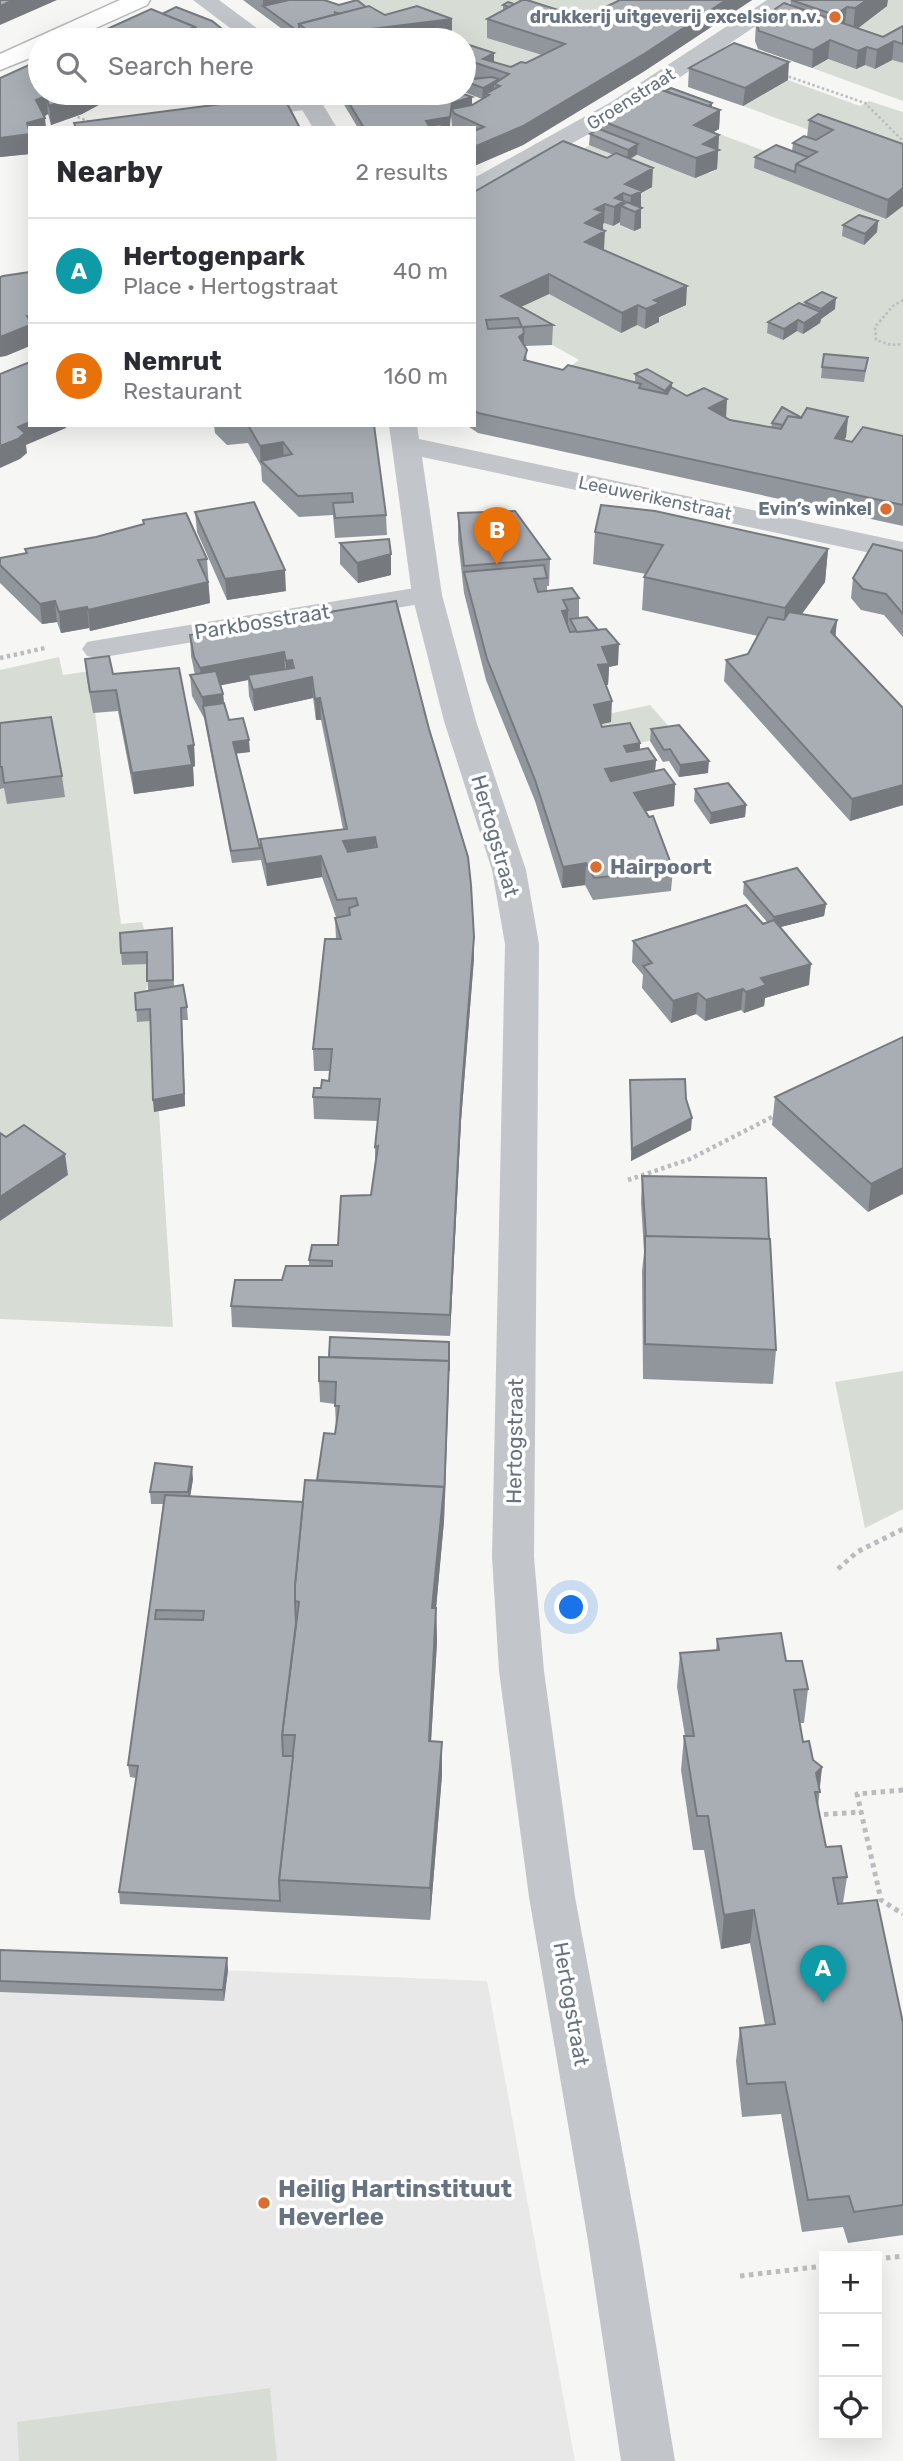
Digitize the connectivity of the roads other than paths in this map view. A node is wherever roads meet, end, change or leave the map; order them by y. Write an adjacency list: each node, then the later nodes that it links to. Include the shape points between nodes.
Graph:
1 (139, 0): 4 (main road)
2 (204, 0): 5 (street)
3 (783, 0): 12 (street, Groenstraat, via 621,107)
4 (77, 28)
5 (244, 28)
6 (28, 50): 7 (main road)
7 (0, 63)
8 (270, 105): 10 (street)
9 (311, 105): 11 (street)
10 (218, 115)
11 (324, 126)
12 (476, 188)
13 (405, 435): 14 (street, Leeuwerikenstraat); 15 (street, Hertogstraat)
14 (903, 551)
15 (427, 595): 16 (street, Parkbosstraat); 17 (street, Hertogstraat, via 460,721 509,870 522,944 513,1557 516,1625 534,1791)
16 (98, 649)
17 (648, 2461)

